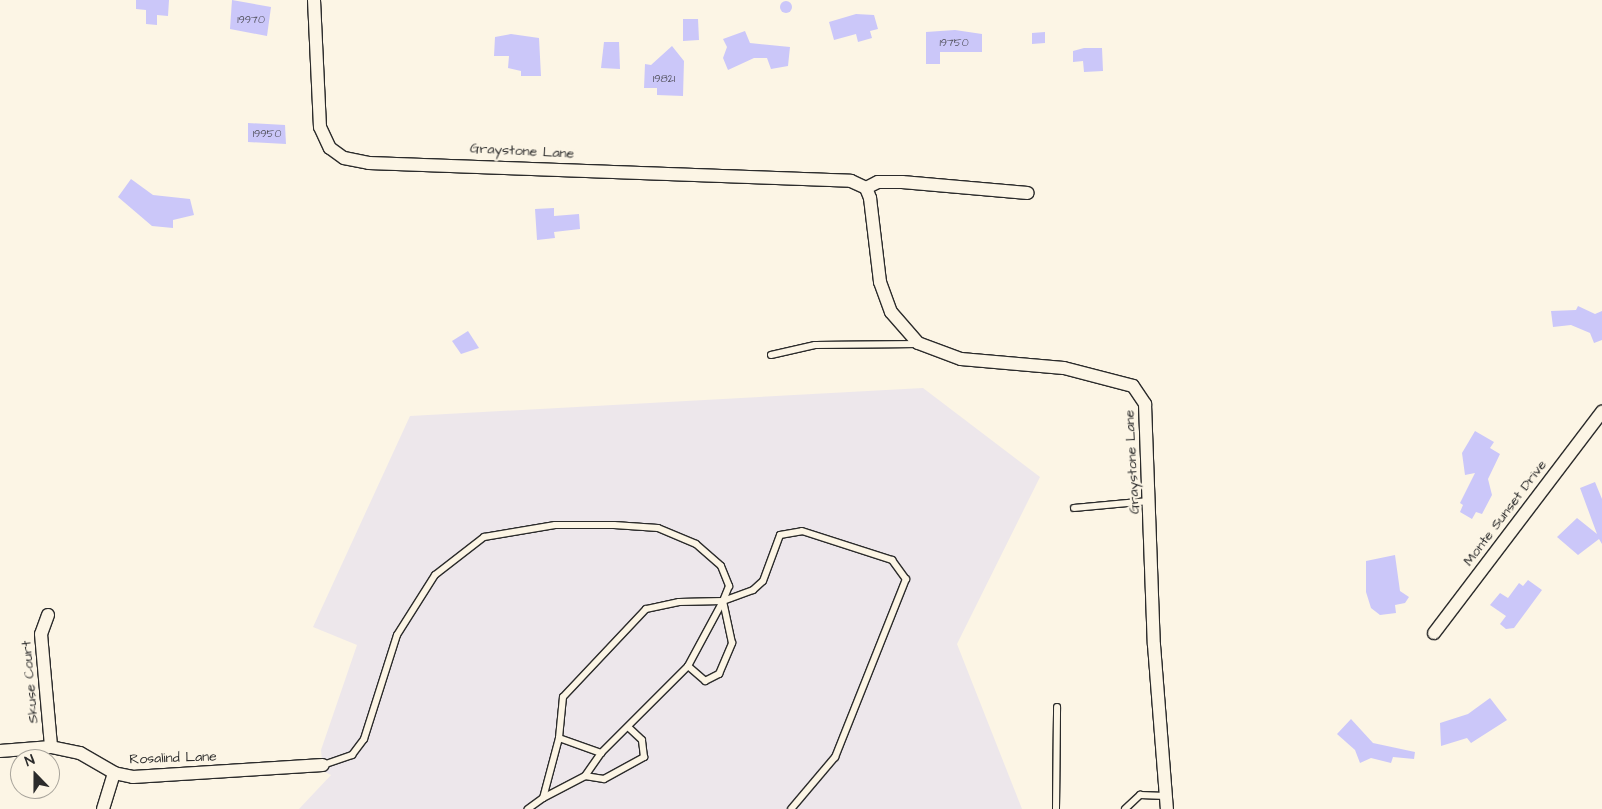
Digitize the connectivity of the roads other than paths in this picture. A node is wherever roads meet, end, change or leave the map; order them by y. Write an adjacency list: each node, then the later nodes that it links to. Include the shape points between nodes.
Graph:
1 (314, 0): 2 (street, Graystone Lane, via 320,127 325,142 344,158 368,163 851,181)
2 (866, 188): 3 (street, via 878,182 902,182); 4 (street, Graystone Lane, via 885,297 898,324)
3 (1028, 193)
4 (920, 344): 5 (lane, via 815,345); 7 (street, Graystone Lane, via 961,358 1064,368 1133,386 1145,404)
5 (771, 355)
6 (1602, 412): 11 (street, Monte Sunset Drive)
7 (1149, 501): 8 (lane); 23 (street, Graystone Lane, via 1156,695)
8 (1074, 508)
9 (723, 601): 12 (lane); 12 (lane, via 732,643 719,674 705,681); 15 (lane, via 679,602 646,609 563,697); 19 (lane, via 729,586 721,566 696,544 658,528 555,525 484,537 435,575 397,635 364,739 352,755); 26 (lane, via 753,590 763,581 780,535 802,531 892,560 906,579 835,757)
10 (48, 615): 16 (street, Skuse Court, via 41,634)
11 (1434, 633)
12 (688, 666): 14 (lane)
13 (1057, 706): 27 (lane)
14 (628, 727): 18 (lane); 21 (lane, via 642,740 644,757 604,779)
15 (559, 738): 18 (lane); 22 (lane)
16 (51, 747): 17 (street, Rosalind Lane); 20 (street, Rosalind Lane, via 80,753)
17 (0, 751)
18 (601, 753): 21 (lane)
19 (322, 764): 20 (street, Rosalind Lane, via 133,777)
20 (114, 773): 24 (street)
21 (585, 776): 22 (lane)
22 (543, 798): 25 (lane)
23 (1167, 802): 28 (lane, via 1140,795)
24 (103, 809)
25 (528, 809)
26 (791, 809)
27 (1056, 809)
28 (1124, 809)

